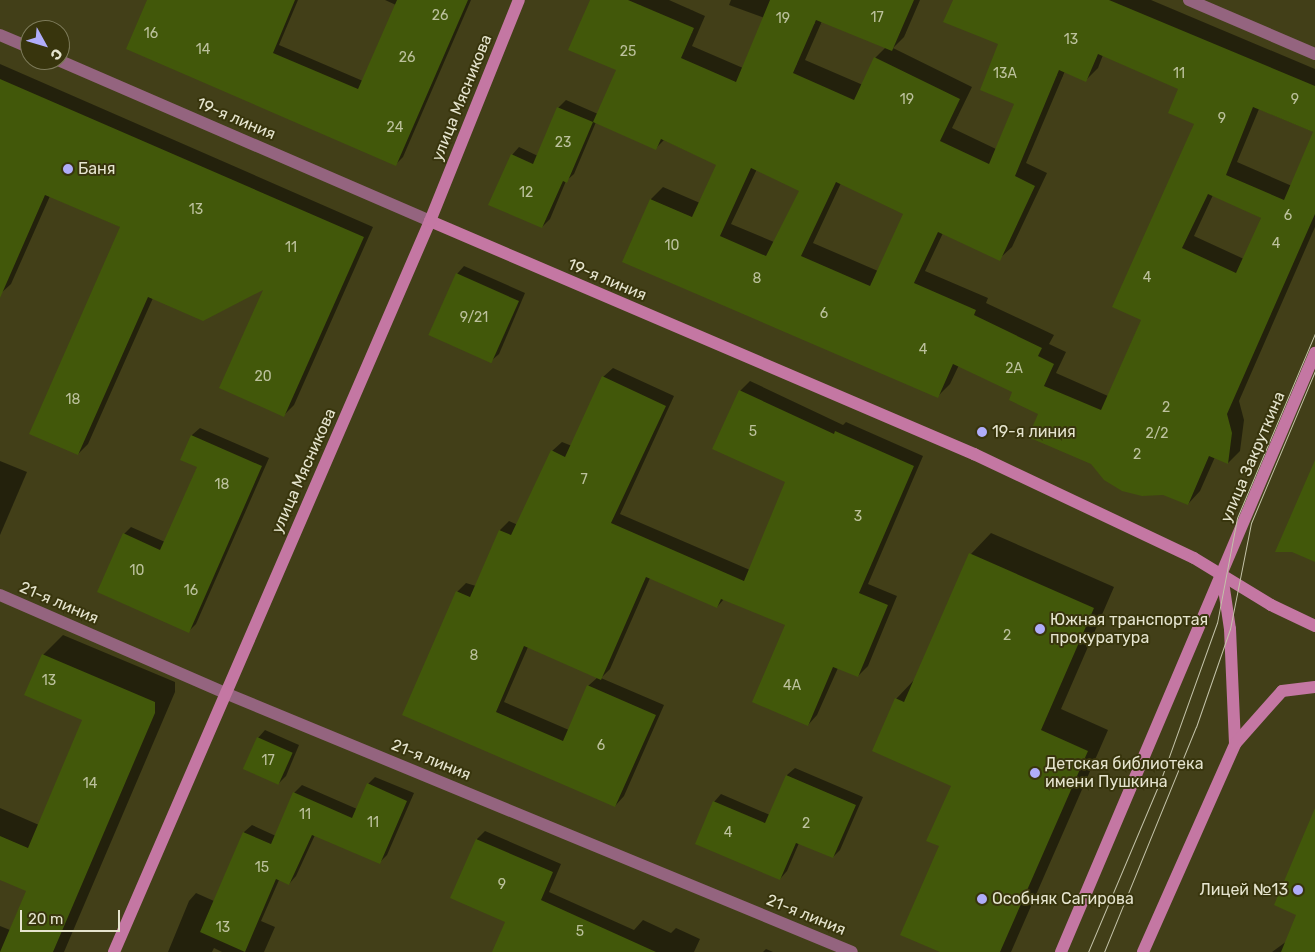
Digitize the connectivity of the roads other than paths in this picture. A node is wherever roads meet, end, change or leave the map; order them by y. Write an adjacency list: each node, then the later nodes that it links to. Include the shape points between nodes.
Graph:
1 (519, 0): 7 (main road, улица Мясникова)
2 (1189, 0): 5 (street)
3 (0, 35): 4 (street)
4 (20, 44)
5 (1315, 54)
6 (70, 65): 7 (street, 19-я линия)
7 (430, 221): 9 (main road, 19-я линия, via 974,454 1194,558); 13 (main road, улица Мясникова)
8 (1315, 352): 9 (main road, улица Закруткина)
9 (1222, 575): 11 (main road, 19-я линия, via 1271,605); 14 (main road, via 1230,629); 17 (main road, улица Закруткина)
10 (0, 595): 13 (street, 21-я линия)
11 (1315, 626)
12 (1315, 687): 14 (main road, via 1282,690)
13 (225, 693): 15 (main road, улица Мясникова); 16 (street, 21-я линия)
14 (1235, 744): 18 (main road)
15 (114, 952)
16 (852, 952)
17 (1061, 952)
18 (1143, 952)

